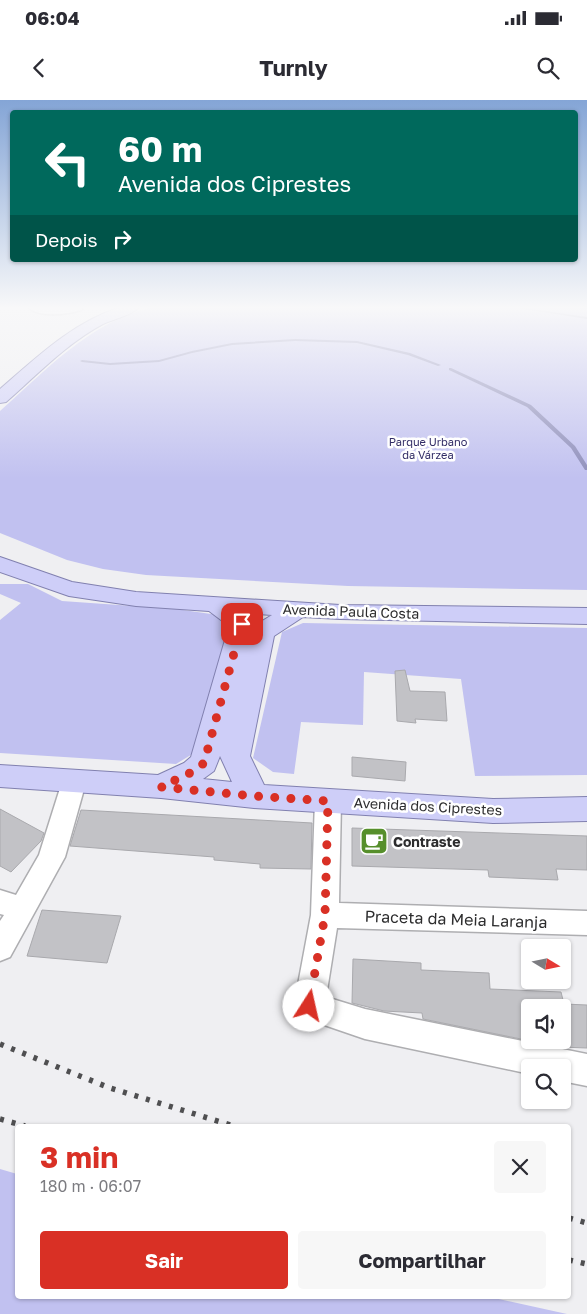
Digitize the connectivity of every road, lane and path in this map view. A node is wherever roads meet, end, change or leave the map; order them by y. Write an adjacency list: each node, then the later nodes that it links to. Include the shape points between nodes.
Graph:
1 (20, 365): 3 (main road)
2 (39, 365): 4 (main road)
3 (0, 381)
4 (0, 398)
5 (0, 564): 6 (main road, Avenida Paula Costa, via 69,589 136,599)
6 (215, 604): 7 (main road, Avenida Paula Costa); 11 (main road, via 242,624 204,763)
7 (297, 610): 8 (main road, Avenida Paula Costa); 12 (main road, via 262,632 235,756)
8 (587, 616)
9 (0, 776): 10 (main road, Avenida dos Ciprestes)
10 (74, 782): 11 (main road, Avenida dos Ciprestes); 15 (street, via 52,857)
11 (161, 787): 12 (main road, Avenida dos Ciprestes)
12 (254, 796): 13 (main road, Avenida dos Ciprestes)
13 (328, 801): 14 (main road, Avenida dos Ciprestes, via 493,811); 16 (street)
14 (587, 809)
15 (11, 905): 18 (street)
16 (325, 915): 17 (street, Praceta da Meia Laranja); 19 (street, via 309,1006 374,1026)
17 (587, 922)
18 (0, 948)
19 (587, 1070)

